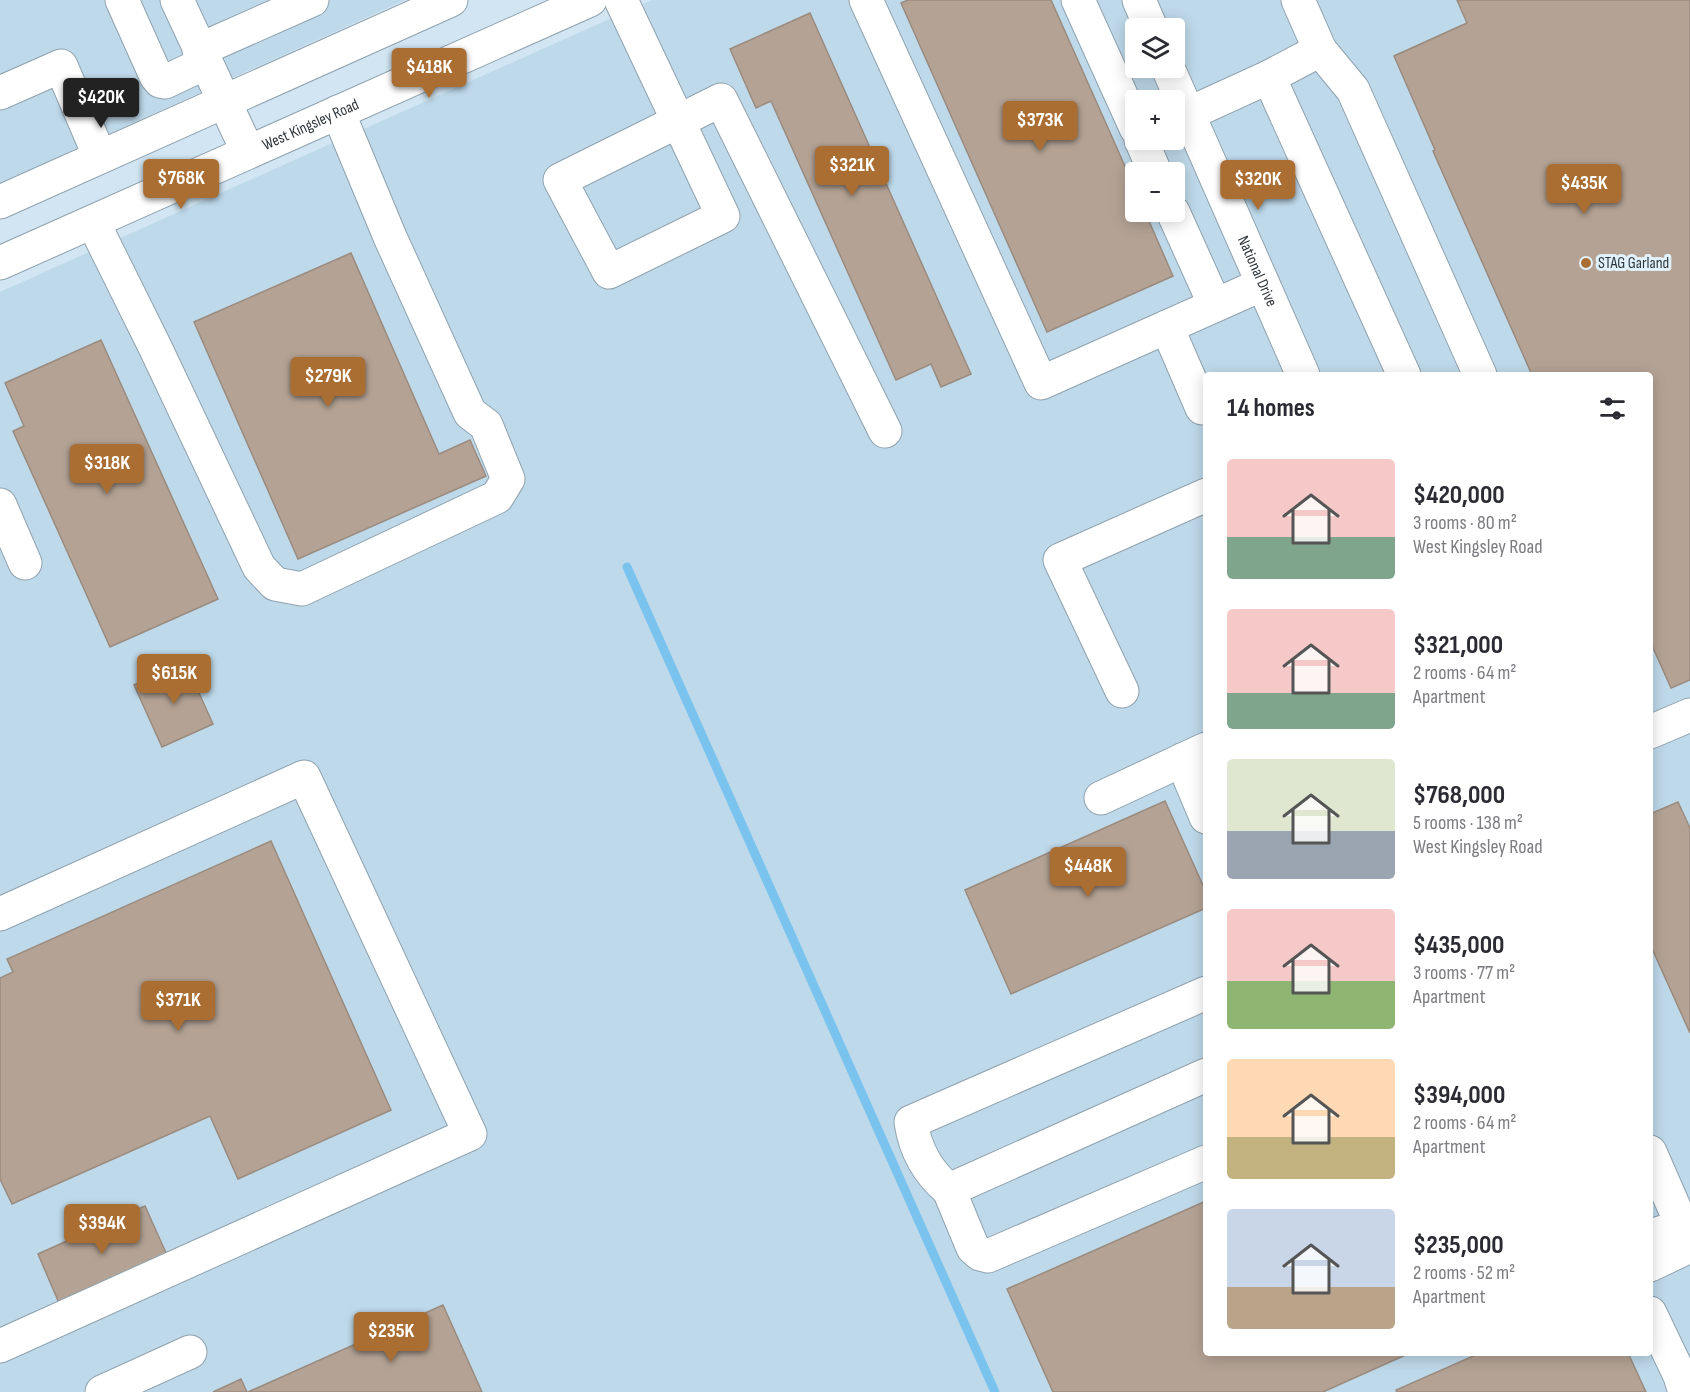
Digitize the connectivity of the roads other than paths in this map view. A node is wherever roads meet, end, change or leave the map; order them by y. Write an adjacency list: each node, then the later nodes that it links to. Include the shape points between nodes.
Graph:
1 (122, 0): 13 (main road, via 160,81 165,82)
2 (177, 0): 13 (main road)
3 (312, 0): 13 (main road)
4 (451, 0): 17 (main road)
5 (590, 0): 19 (main road, West Kingsley Road)
6 (621, 0): 21 (main road)
7 (866, 0): 30 (main road, via 1041,383)
8 (1078, 0): 18 (main road)
9 (1139, 0): 11 (main road)
10 (1298, 0): 12 (main road)
11 (1147, 18)
12 (1320, 50): 14 (main road); 33 (main road, via 1353,90)
13 (202, 56): 17 (main road)
14 (1269, 77): 20 (main road); 32 (main road)
15 (1172, 78): 20 (main road, National Drive)
16 (0, 93): 23 (main road, via 61,66)
17 (223, 102): 22 (main road); 23 (main road)
18 (1125, 104)
19 (338, 112): 22 (main road, West Kingsley Road); 25 (main road, via 470,413 486,425 508,479 497,497 302,589 275,584 259,567)
20 (1188, 114): 28 (main road, National Drive)
21 (678, 122): 21 (main road, via 560,180 609,272 723,216); 35 (main road, via 721,100)
22 (248, 152): 25 (main road, West Kingsley Road)
23 (100, 157): 24 (main road)
24 (0, 202)
25 (93, 222): 27 (main road, West Kingsley Road)
26 (1178, 222): 29 (main road)
27 (0, 263)
28 (1263, 284): 29 (main road); 31 (main road, National Drive)
29 (1215, 305): 30 (main road)
30 (1167, 327): 34 (main road)
31 (1292, 372)
32 (1403, 372)
33 (1479, 372)
34 (1203, 408)
35 (885, 431)
36 (1203, 496): 39 (main road, via 1060,560)
37 (0, 505): 38 (main road)
38 (26, 562)
39 (1122, 692)
40 (1690, 715): 41 (main road)
41 (1653, 731)
42 (1194, 754): 43 (main road); 44 (main road)
43 (1101, 798)
44 (1203, 801)
45 (0, 914): 56 (main road, via 304,777 470,1134)
46 (1203, 994): 51 (main road, via 911,1122 923,1161)
47 (1203, 1085): 51 (main road)
48 (1653, 1156): 50 (main road)
49 (1203, 1163): 51 (main road, via 988,1256 973,1248)
50 (1679, 1188): 53 (main road)
51 (949, 1190)
52 (1653, 1236): 53 (main road)
53 (1688, 1239): 54 (main road)
54 (1653, 1262)
55 (1653, 1319): 59 (main road)
56 (0, 1346)
57 (190, 1352): 58 (main road)
58 (102, 1392)
59 (1685, 1392)

